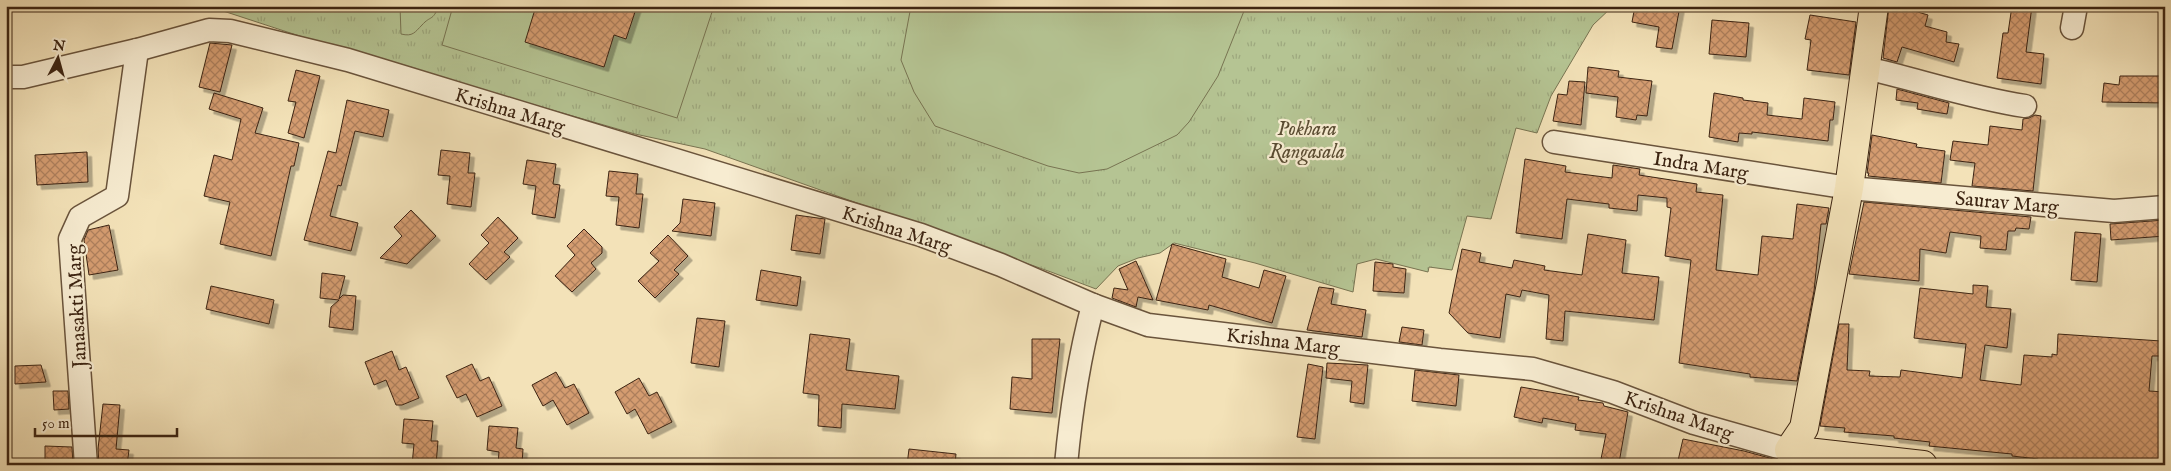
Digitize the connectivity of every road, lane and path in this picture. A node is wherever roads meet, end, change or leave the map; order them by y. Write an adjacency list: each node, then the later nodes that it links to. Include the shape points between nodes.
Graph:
1 (1874, 6): 5 (main road)
2 (2076, 6): 3 (street)
3 (2072, 28)
4 (137, 50): 6 (street, Krishna Marg, via 23,77); 11 (street, Krishna Marg, via 209,30 230,31 348,60 921,235); 13 (street, Janasakti Marg, via 117,196 80,217 70,239)
5 (1866, 68): 7 (street, via 1983,100); 9 (main road)
6 (6, 77)
7 (2025, 106)
8 (1554, 142): 9 (street, Indra Marg)
9 (1849, 188): 10 (street, Saurav Marg, via 2114,211); 12 (main road, via 1804,428)
10 (2165, 208)
11 (1093, 305): 12 (street, Krishna Marg, via 1148,325 1534,369 1613,392 1694,423); 14 (street, via 1071,405)
12 (1789, 450): 15 (main road)
13 (86, 465)
14 (1066, 465)
15 (1923, 465)

